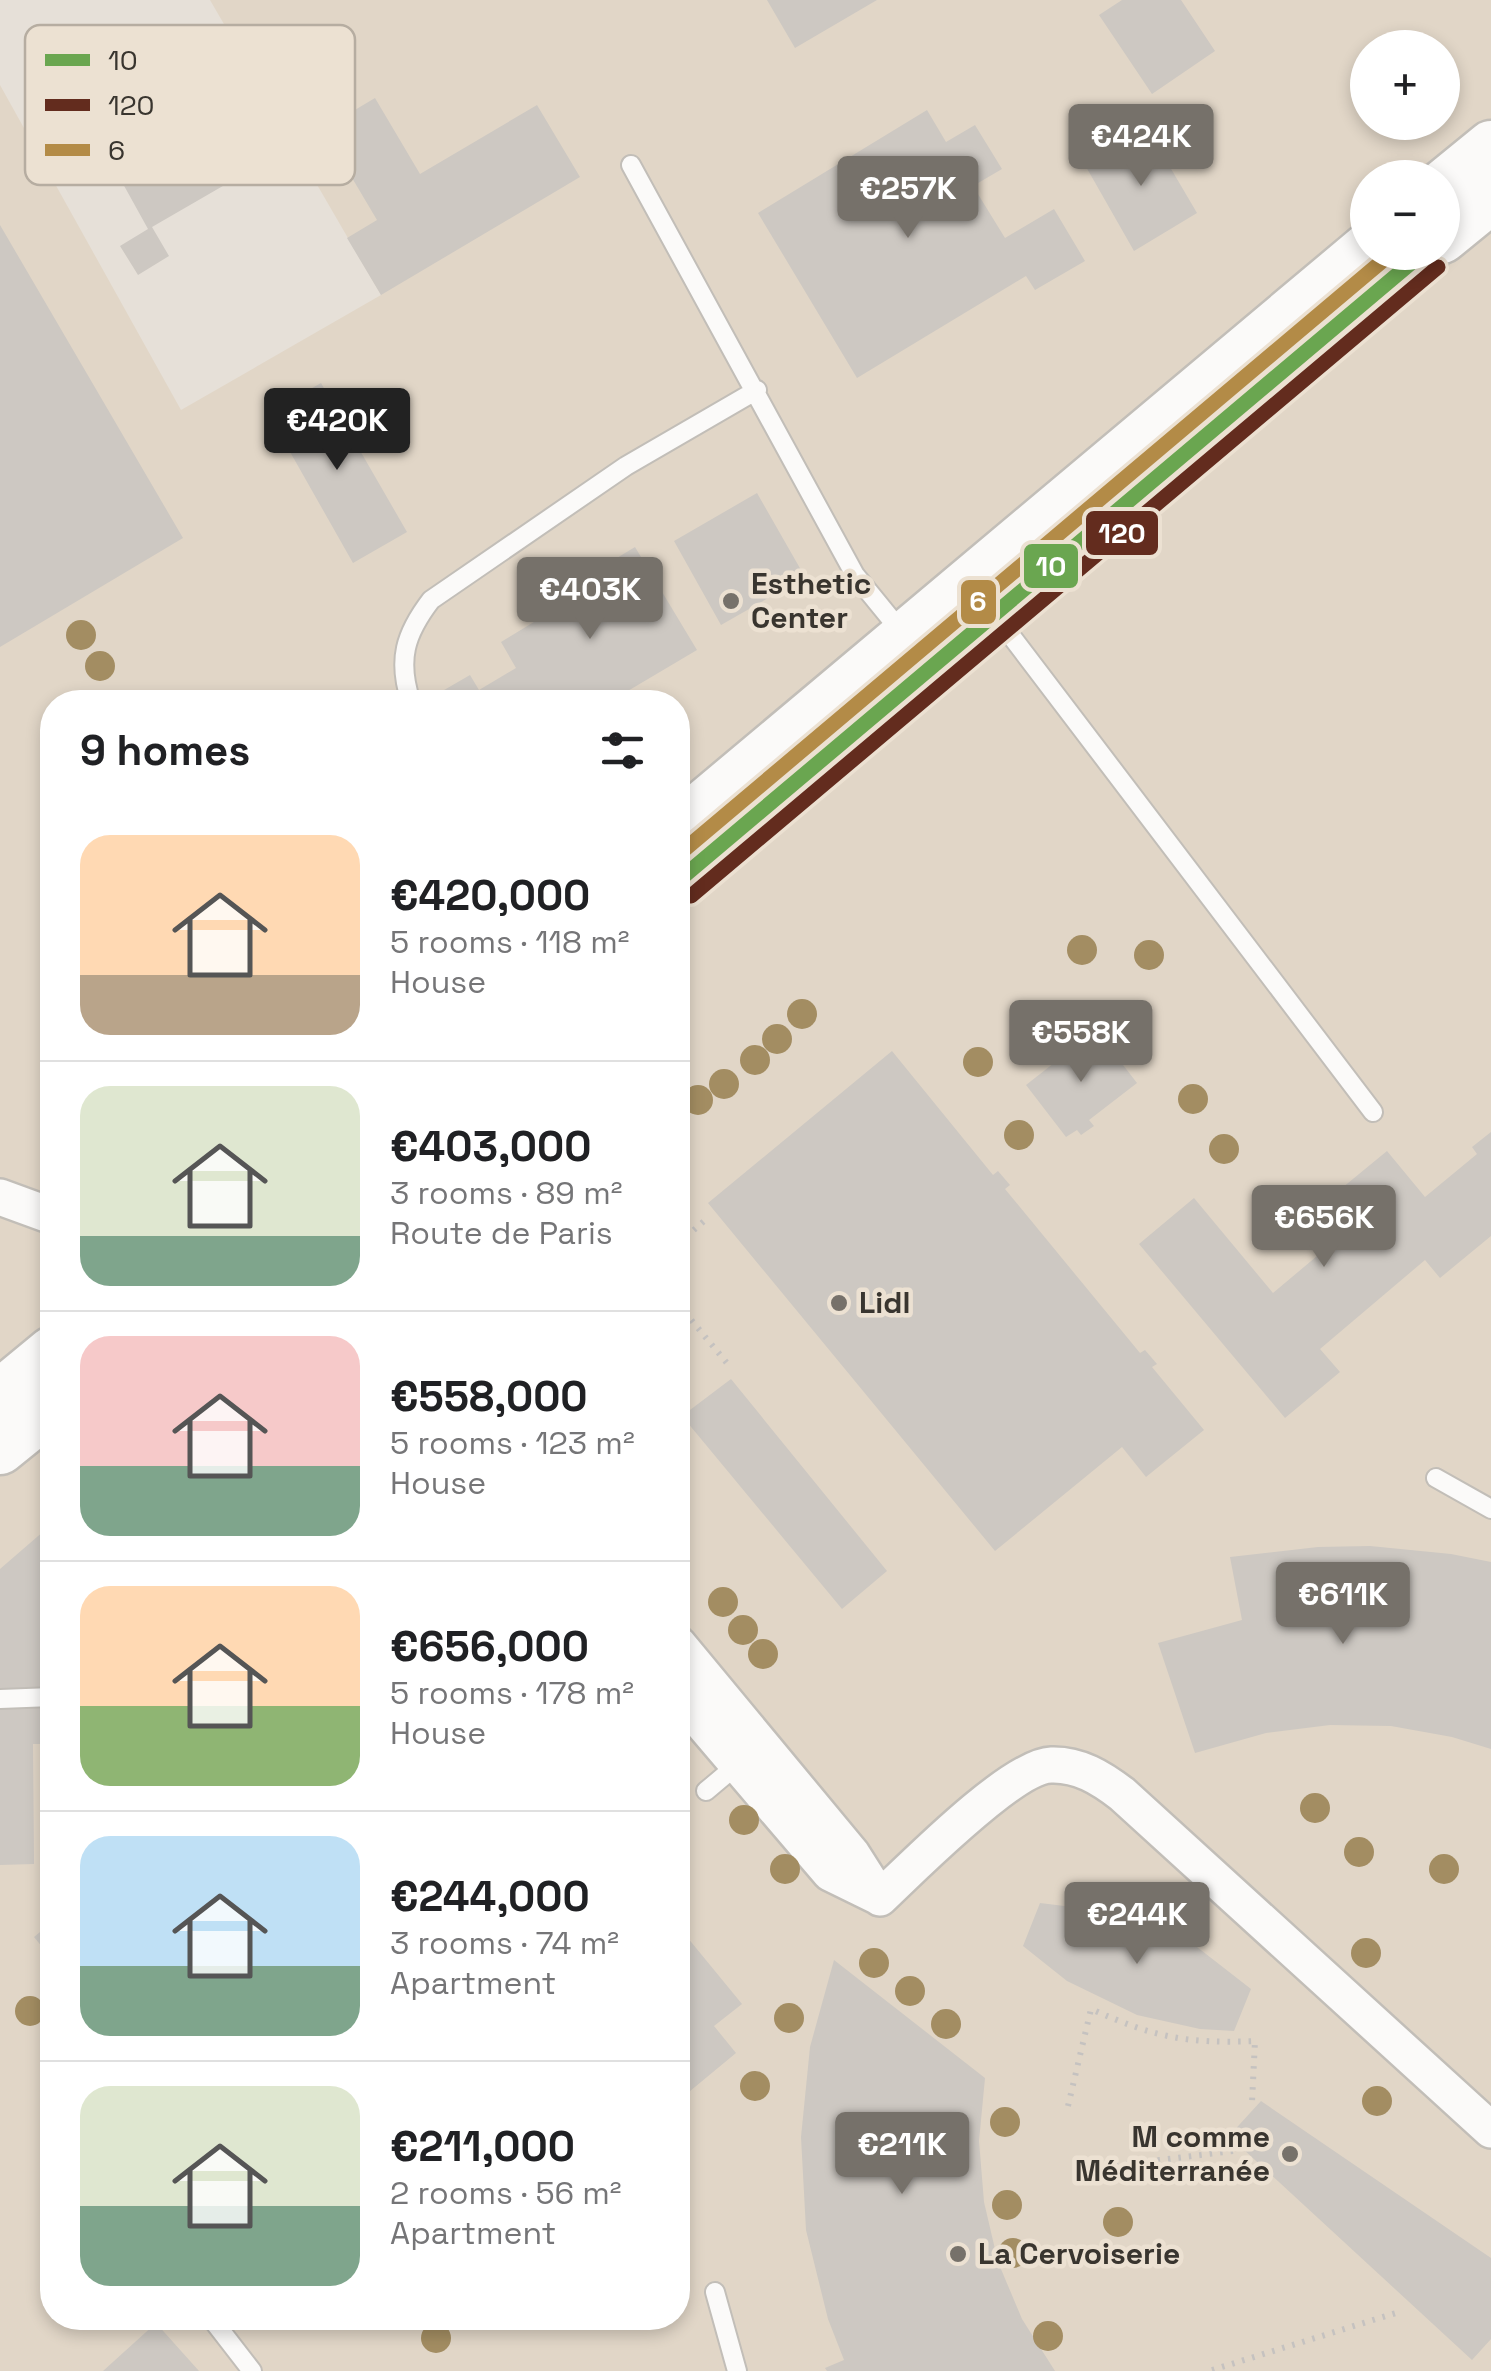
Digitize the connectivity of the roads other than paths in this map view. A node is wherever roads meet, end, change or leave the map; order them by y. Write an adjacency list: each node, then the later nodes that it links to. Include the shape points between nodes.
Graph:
1 (1491, 146): 3 (main road)
2 (630, 165): 8 (lane)
3 (1460, 171)
4 (1491, 198): 5 (main road)
5 (1460, 223)
6 (1350, 263): 10 (main road)
7 (1405, 270): 9 (main road)
8 (757, 390): 10 (lane, via 855,576); 11 (lane, via 626,466 431,600 410,629 404,660)
9 (996, 616): 13 (main road); 14 (lane)
10 (906, 638): 12 (main road)
11 (409, 690)
12 (690, 817)
13 (690, 872)
14 (1373, 1112)
15 (0, 1197): 16 (street)
16 (40, 1212)
17 (40, 1362): 18 (main road)
18 (0, 1396)
19 (40, 1416): 20 (main road)
20 (0, 1449)
21 (1436, 1478): 22 (lane)
22 (1491, 1508)
23 (690, 1663): 27 (street)
24 (40, 1697): 25 (lane)
25 (0, 1699)
26 (690, 1705): 27 (street)
27 (749, 1755): 28 (lane); 29 (street, via 830,1873 880,1898 1018,1777 1048,1764 1100,1777)
28 (706, 1791)
29 (1488, 2123)
30 (715, 2292): 33 (lane)
31 (220, 2330): 32 (lane)
32 (252, 2371)
33 (737, 2371)

